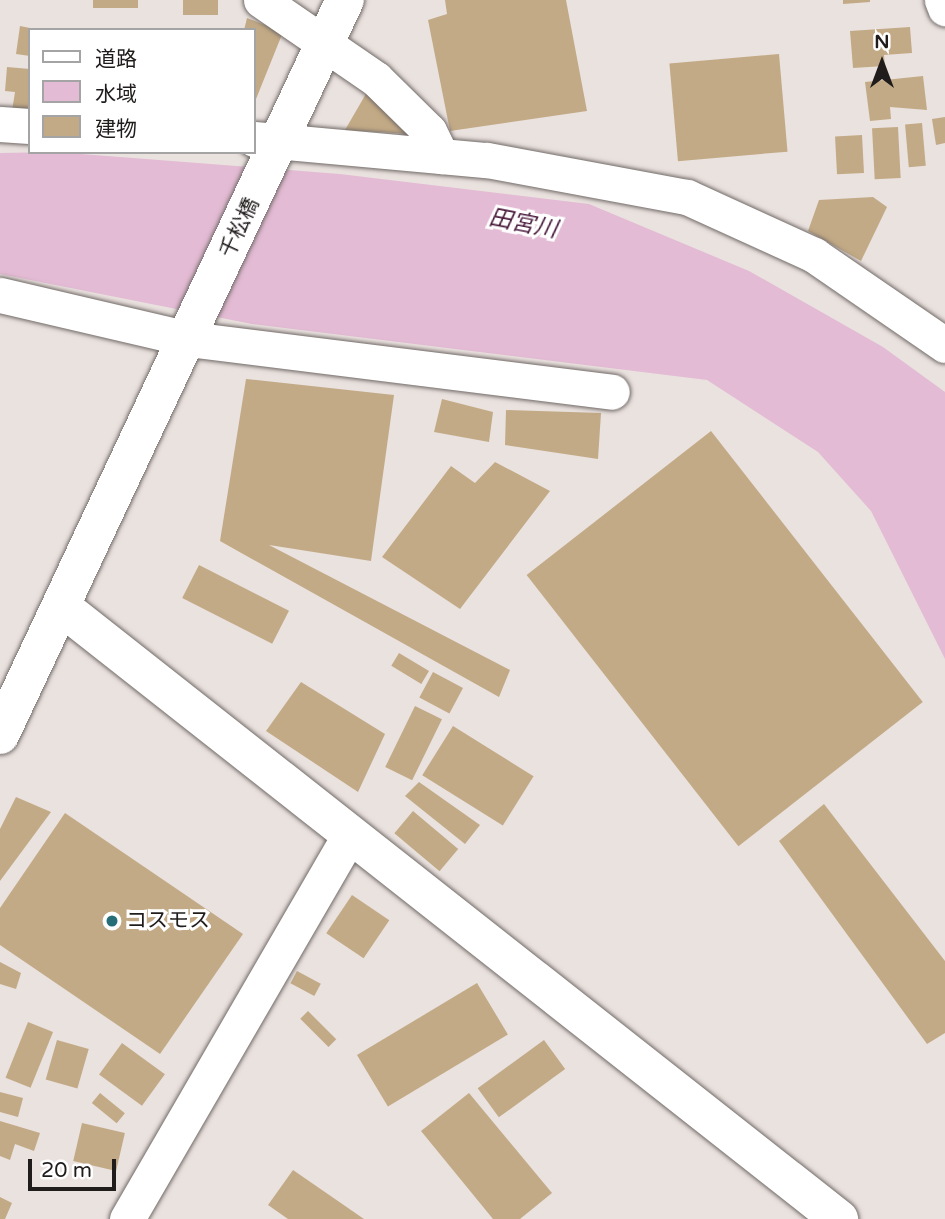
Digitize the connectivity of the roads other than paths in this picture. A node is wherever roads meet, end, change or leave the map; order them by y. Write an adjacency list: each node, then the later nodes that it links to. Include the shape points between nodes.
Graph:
1 (261, 0): 5 (street)
2 (345, 0): 5 (street, 千松橋)
3 (942, 0): 4 (street)
4 (945, 8)
5 (325, 44): 8 (street, 千松橋); 9 (street, via 376,79 429,131)
6 (0, 124): 7 (street)
7 (28, 126)
8 (268, 147): 9 (street); 11 (street, 千松橋)
9 (441, 156): 12 (street, via 687,197 814,255)
10 (0, 295): 11 (street)
11 (189, 339): 13 (street); 14 (street, 千松橋)
12 (945, 345)
13 (611, 393)
14 (63, 608): 15 (street, 千松橋); 16 (street)
15 (0, 735)
16 (350, 834): 17 (street); 18 (street)
17 (127, 1219)
18 (839, 1219)

